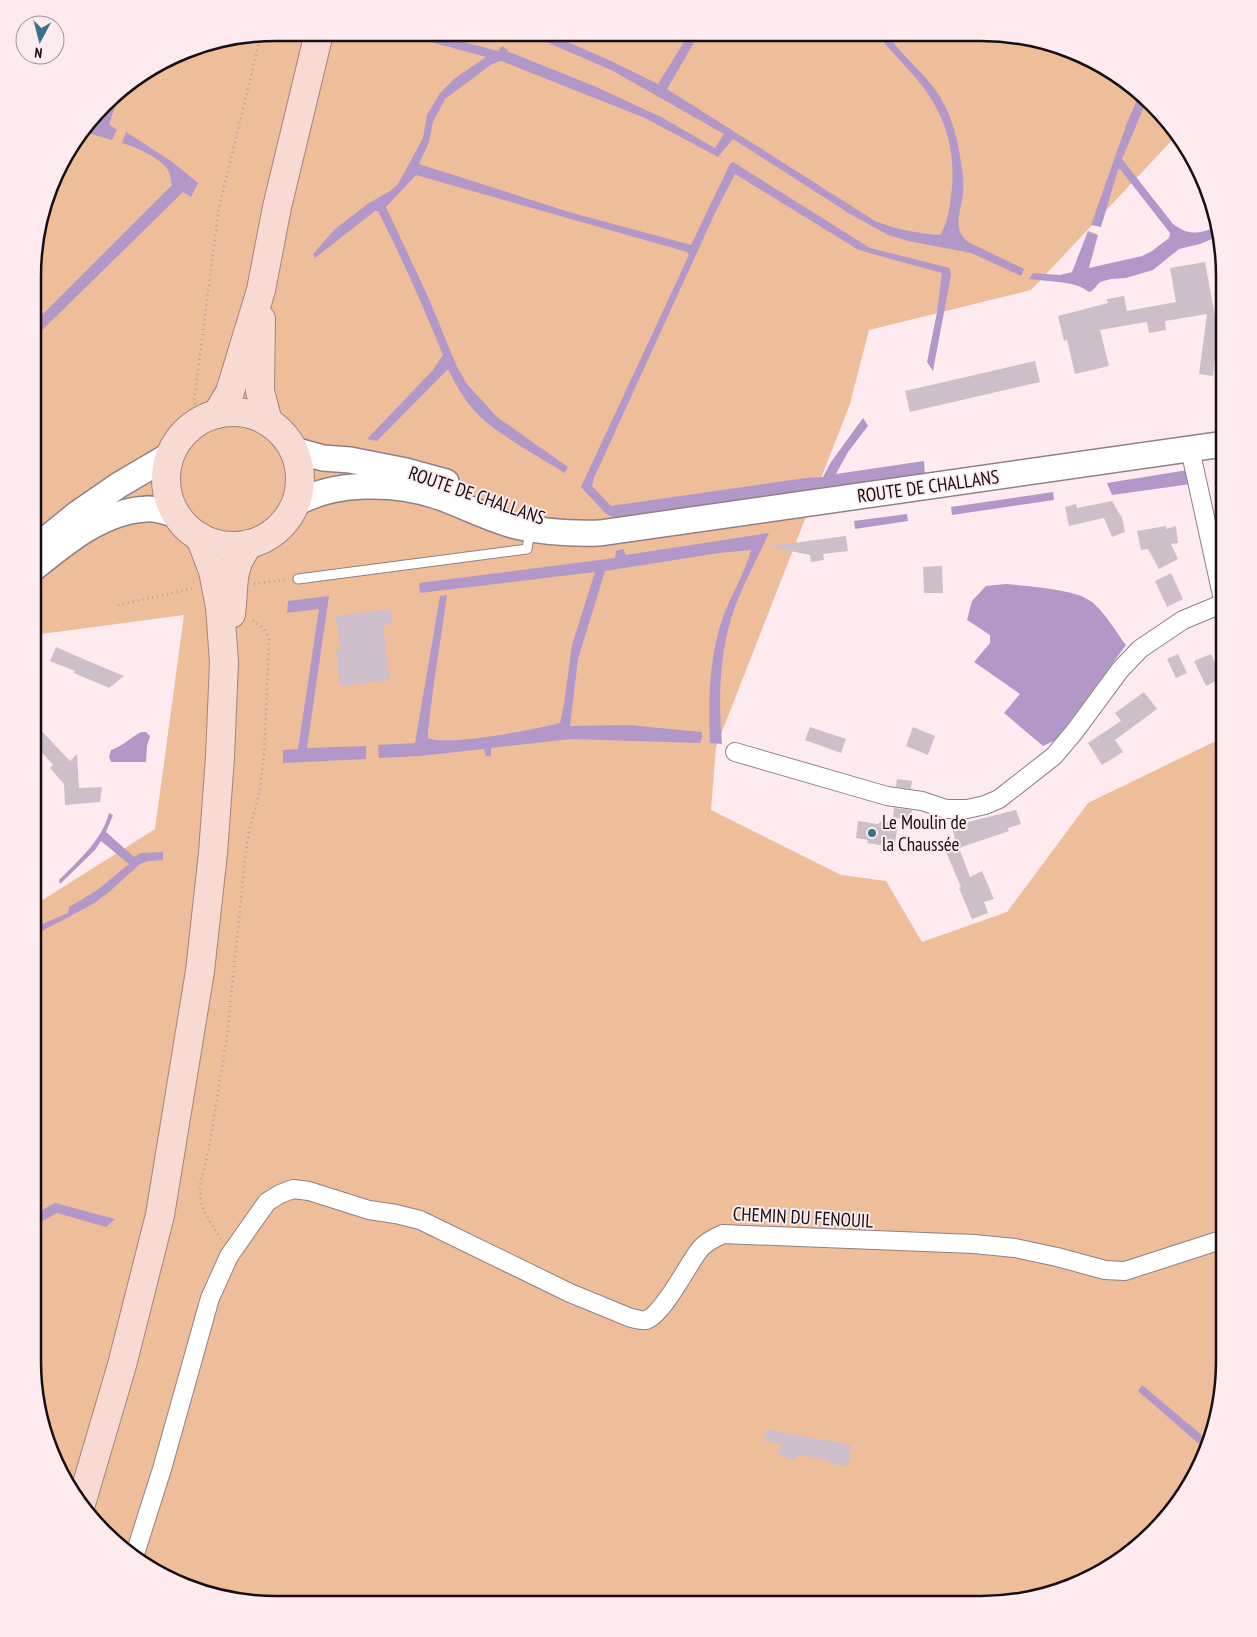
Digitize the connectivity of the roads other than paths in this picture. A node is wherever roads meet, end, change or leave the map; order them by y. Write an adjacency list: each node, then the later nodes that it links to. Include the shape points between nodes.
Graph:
1 (317, 41): 2 (main road, via 277,207)
2 (261, 290): 3 (main road, via 230,392); 4 (main road, via 260,391)
3 (209, 417): 4 (main road, via 234,412 252,414); 8 (main road, via 188,429)
4 (268, 422): 7 (main road, via 283,434)
5 (1216, 445): 6 (main road, ROUTE DE CHALLANS)
6 (1190, 449): 12 (main road, ROUTE DE CHALLANS); 17 (street)
7 (294, 450): 9 (main road, via 300,486); 12 (main road, ROUTE DE CHALLANS, via 442,480 497,504 558,522)
8 (170, 455): 10 (main road, via 166,486); 14 (main road, via 77,514)
9 (295, 504): 11 (main road, ROUTE DE CHALLANS, via 330,489 362,486 401,488 435,495); 15 (main road, via 277,530)
10 (176, 515): 13 (main road); 16 (main road, via 148,508 130,510 83,531)
11 (530, 528): 12 (main road, ROUTE DE CHALLANS, via 567,534); 18 (lane, via 527,548)
12 (632, 529)
13 (200, 537): 15 (main road, via 215,544); 19 (main road)
14 (41, 543)
15 (249, 544): 19 (main road)
16 (41, 563)
17 (1216, 567)
18 (298, 579)
19 (224, 584): 23 (main road, via 220,607 224,662 220,757 200,971 152,1249)
20 (1216, 606): 21 (street, via 1183,620 1140,649 1054,756 999,799 985,805 946,809 922,801 887,796)
21 (735, 752)
22 (1216, 1242): 24 (street, CHEMIN DU FENOUIL, via 1118,1271 1015,1248 974,1244 723,1234 700,1250 661,1308 647,1320 640,1320 570,1293 420,1220 293,1189 267,1202 229,1256 210,1298)
23 (84, 1495)
24 (136, 1549)

